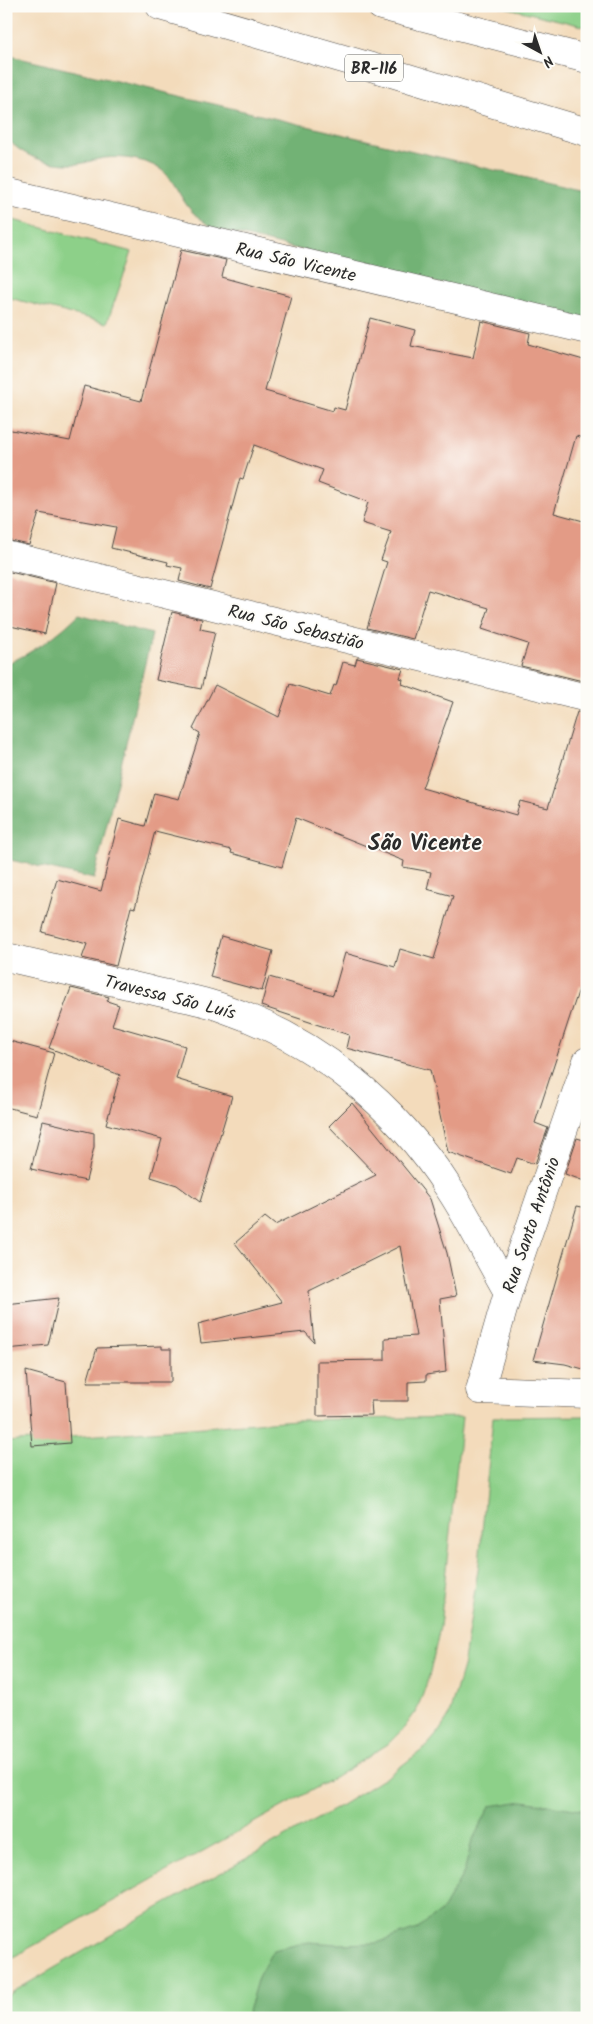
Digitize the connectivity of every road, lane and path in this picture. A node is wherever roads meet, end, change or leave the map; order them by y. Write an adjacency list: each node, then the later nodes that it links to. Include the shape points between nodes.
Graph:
1 (160, 6): 4 (main road, BR-116)
2 (381, 6): 3 (main road)
3 (587, 59)
4 (587, 132)
5 (6, 192): 6 (main road, Rua São Vicente)
6 (587, 330)
7 (6, 556): 8 (main road, Rua São Sebastião)
8 (587, 698)
9 (6, 957): 11 (main road, Travessa São Luís, via 219,1006 267,1025 307,1046 346,1074 417,1145 450,1190)
10 (587, 1061): 11 (main road, Rua Santo Antônio)
11 (508, 1292): 12 (main road, Rua Santo Antônio, via 480,1390)
12 (587, 1394)

